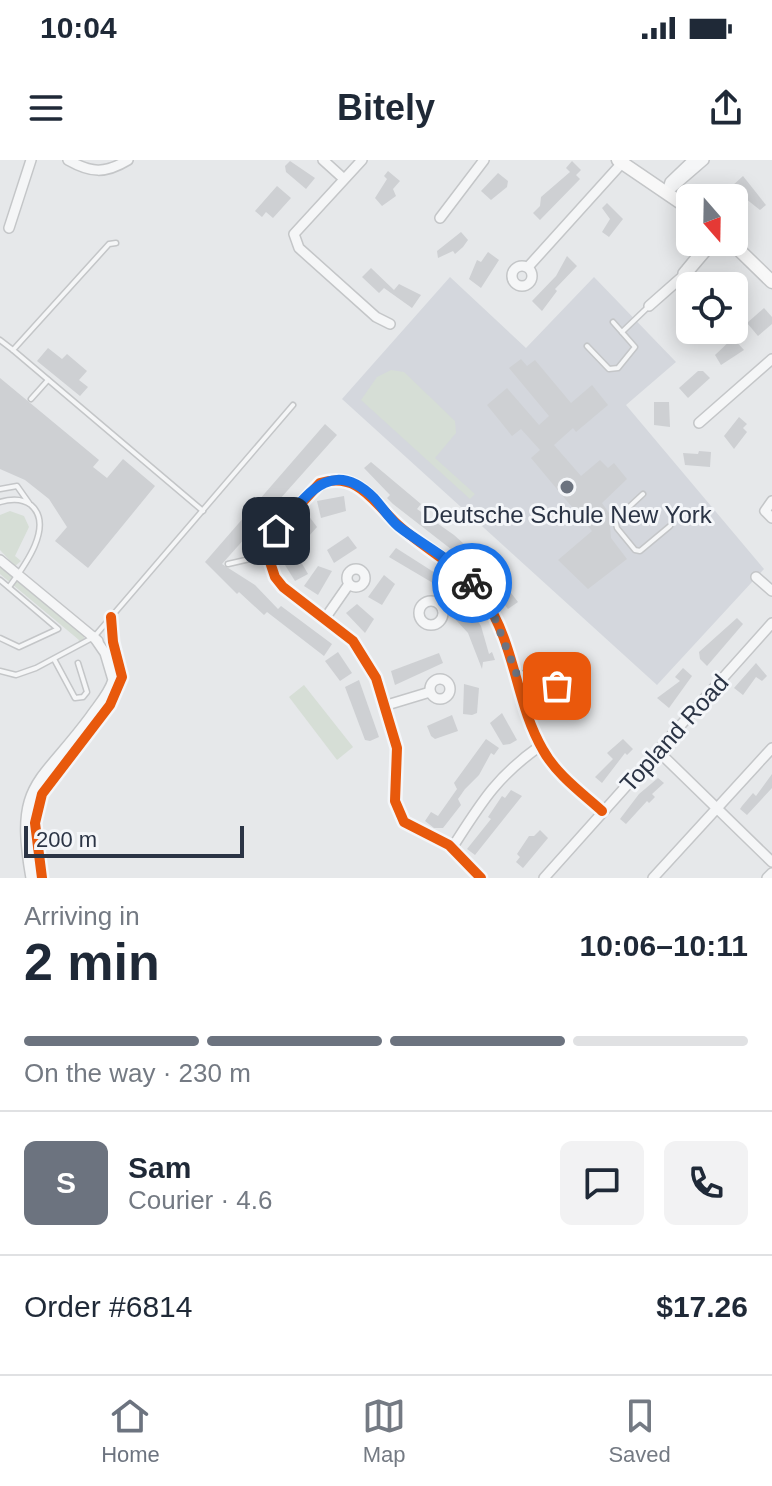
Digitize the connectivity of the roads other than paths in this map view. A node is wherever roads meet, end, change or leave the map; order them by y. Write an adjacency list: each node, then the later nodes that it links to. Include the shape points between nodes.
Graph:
1 (31, 160): 14 (street)
2 (68, 160): 3 (street, via 93,172 106,172)
3 (128, 160)
4 (323, 160): 10 (street)
5 (362, 160): 10 (street)
6 (484, 160): 13 (street)
7 (693, 160): 11 (street)
8 (704, 160): 11 (street)
9 (620, 161): 11 (main road); 18 (street)
10 (344, 179): 22 (street, via 294,234 299,248)
11 (667, 192): 12 (main road)
12 (676, 199)
13 (440, 218)
14 (9, 228)
15 (116, 243): 26 (lane, via 109,244)
16 (695, 256): 20 (street)
17 (745, 256): 19 (main road)
18 (528, 267)
19 (772, 282)
20 (649, 306): 23 (lane)
21 (613, 322): 23 (lane)
22 (390, 324)
23 (622, 332): 25 (lane, via 635,352 614,370)
24 (0, 340): 26 (lane)
25 (587, 346)
26 (13, 350): 28 (lane)
27 (772, 359): 31 (street)
28 (48, 380): 29 (lane); 37 (lane)
29 (31, 399)
30 (293, 405): 37 (lane)
31 (699, 423)
32 (0, 489): 36 (lane, via 17,486)
33 (643, 494): 39 (lane, via 615,520 635,550)
34 (772, 501): 38 (street, via 765,511)
35 (0, 502): 36 (lane)
36 (29, 503): 43 (lane, via 40,525)
37 (203, 511): 51 (lane)
38 (772, 518)
39 (670, 526)
40 (269, 555): 42 (lane); 45 (street, via 276,531 315,486 343,480 374,498 400,527); 52 (street, via 283,587)
41 (0, 560): 43 (street)
42 (228, 564)
43 (18, 575): 48 (lane); 54 (street)
44 (756, 577): 49 (street)
45 (468, 578): 50 (street); 60 (street, via 494,616)
46 (0, 580): 48 (lane)
47 (349, 584): 52 (street)
48 (9, 587): 55 (lane, via 58,629 19,647)
49 (772, 591)
50 (441, 605)
51 (111, 617): 54 (lane); 56 (street)
52 (326, 617): 63 (street, via 353,641)
53 (772, 623): 66 (street, Topland Road)
54 (94, 637): 56 (street); 57 (lane); 72 (street, via 113,680 28,799 24,827)
55 (0, 638)
56 (116, 656): 73 (street, via 122,677 117,694 39,801 35,833)
57 (54, 659): 58 (lane, via 75,698 87,692); 59 (lane, via 16,675)
58 (78, 663)
59 (0, 671)
60 (517, 675): 61 (street); 64 (street)
61 (558, 683)
62 (430, 692): 63 (street)
63 (387, 705): 69 (street, via 397,748 395,801 400,814 409,827)
64 (540, 746): 68 (street); 69 (street, via 494,784)
65 (772, 748): 67 (street)
66 (657, 750): 67 (street); 68 (street, Topland Road)
67 (717, 809): 70 (street); 76 (street)
68 (602, 811): 75 (street, Topland Road)
69 (452, 848): 74 (street)
70 (772, 862)
71 (772, 873): 77 (street)
72 (31, 878)
73 (42, 878)
74 (481, 878)
75 (544, 878)
76 (653, 878)
77 (767, 878)

